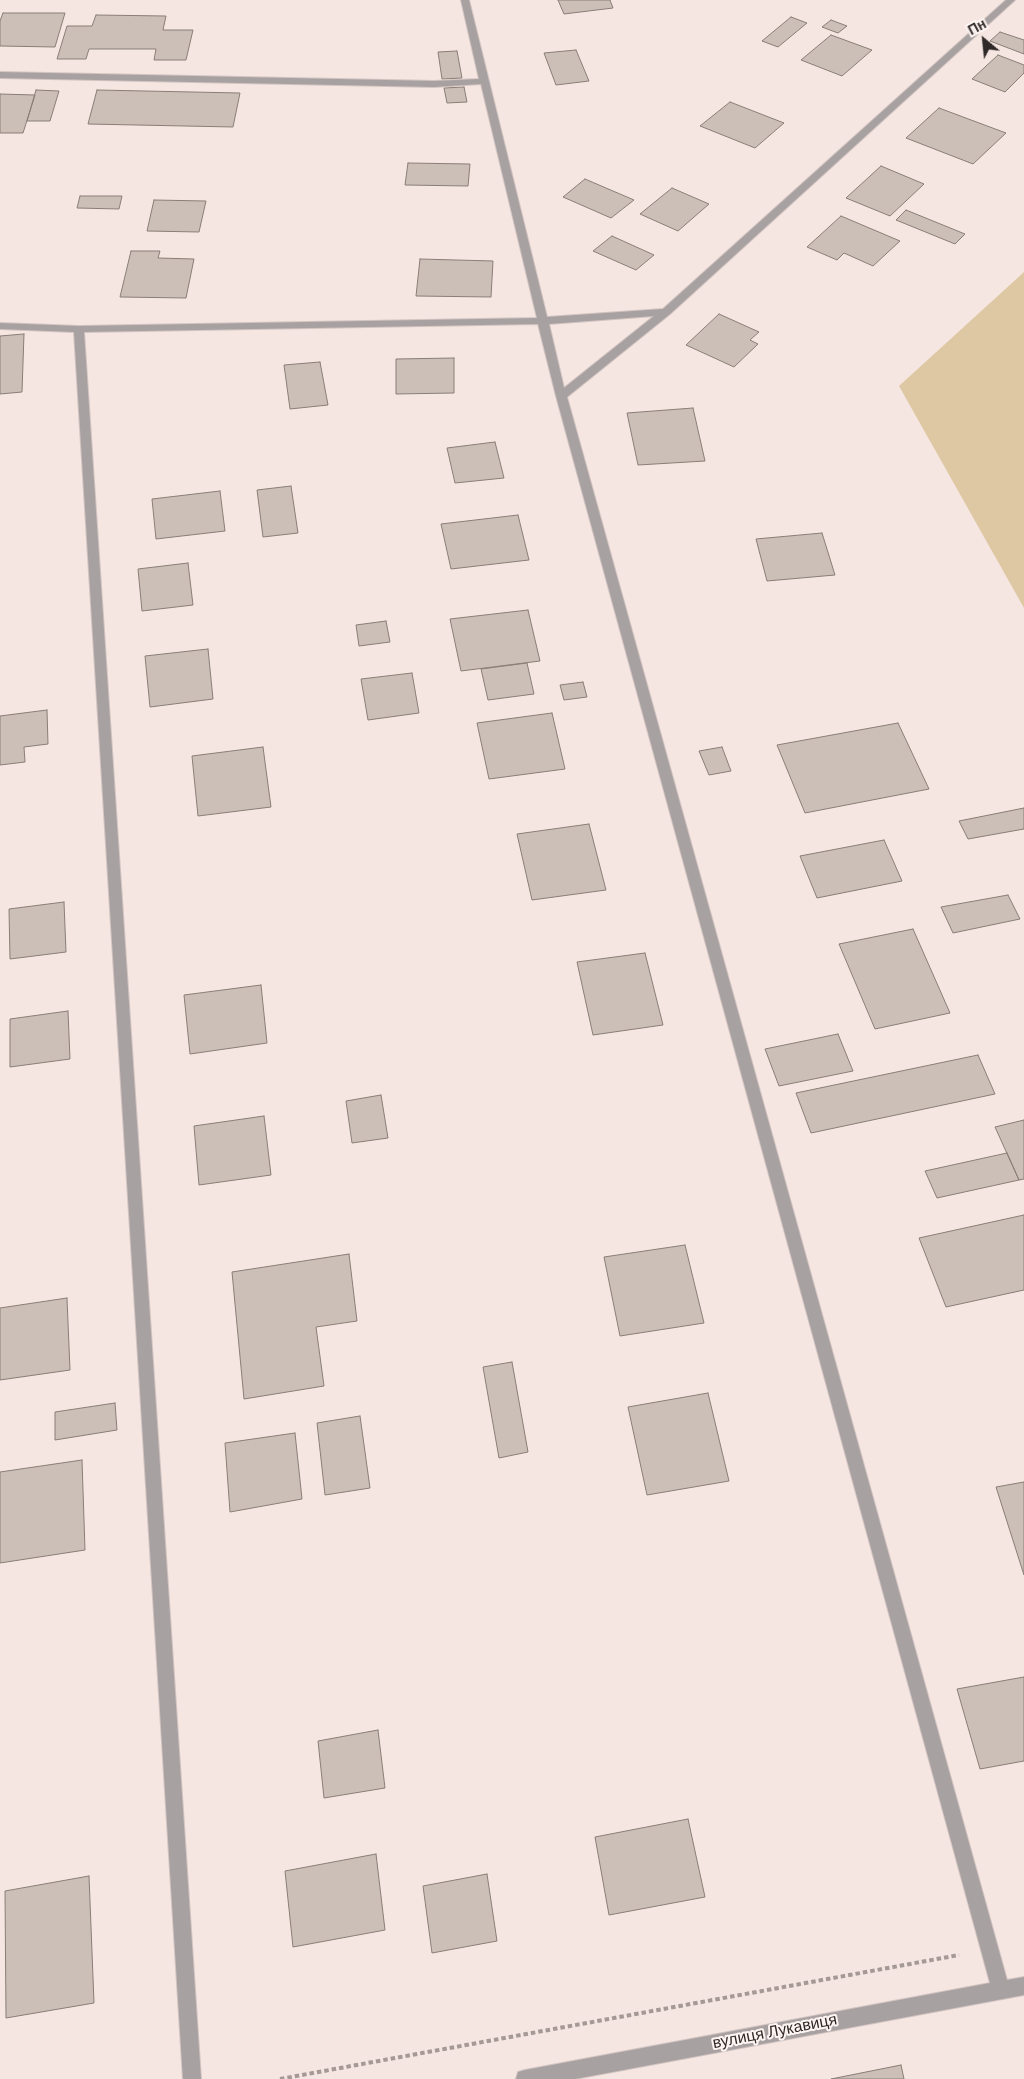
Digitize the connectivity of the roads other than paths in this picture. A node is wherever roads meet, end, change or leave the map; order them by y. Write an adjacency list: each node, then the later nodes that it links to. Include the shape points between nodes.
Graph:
1 (465, 0): 4 (street)
2 (1011, 0): 5 (street)
3 (0, 75): 4 (street, via 434,84)
4 (484, 81): 6 (street)
5 (666, 312): 6 (street); 9 (street)
6 (542, 322): 8 (street); 9 (street)
7 (0, 326): 8 (street)
8 (79, 328): 12 (street)
9 (561, 396): 11 (street)
10 (1024, 1986): 11 (street, вулиця Лукавиця)
11 (1001, 1990): 13 (street, вулиця Лукавиця)
12 (192, 2079)
13 (525, 2079)

